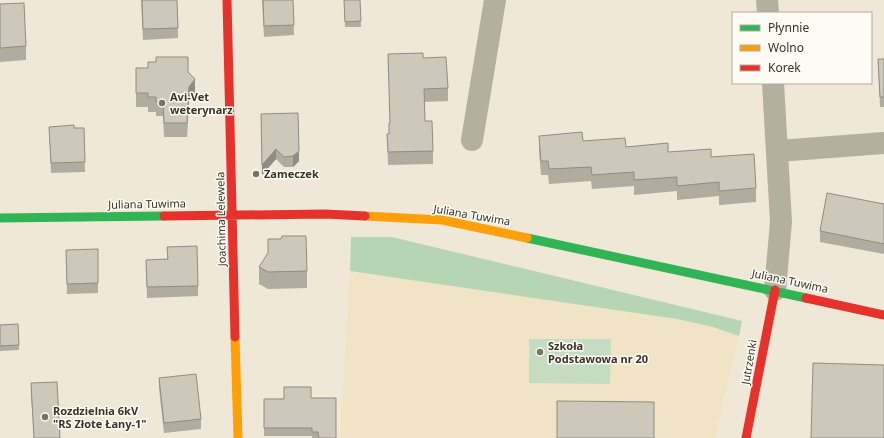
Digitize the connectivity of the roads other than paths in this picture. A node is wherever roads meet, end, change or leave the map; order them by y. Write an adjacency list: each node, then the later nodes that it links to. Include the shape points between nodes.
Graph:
1 (227, 0): 9 (street, Joachima Lelewela)
2 (495, 0): 6 (street)
3 (767, 0): 4 (street)
4 (768, 12)
5 (773, 84): 8 (street)
6 (472, 140)
7 (884, 143): 8 (street)
8 (778, 151): 11 (street, via 781,222)
9 (232, 214): 10 (street, Juliana Tuwima); 11 (street, Juliana Tuwima, via 325,214 442,220); 13 (street, Joachima Lelewela)
10 (0, 218)
11 (775, 290): 12 (street, Juliana Tuwima); 14 (street, Jutrzenki)
12 (884, 315)
13 (238, 438)
14 (746, 438)

